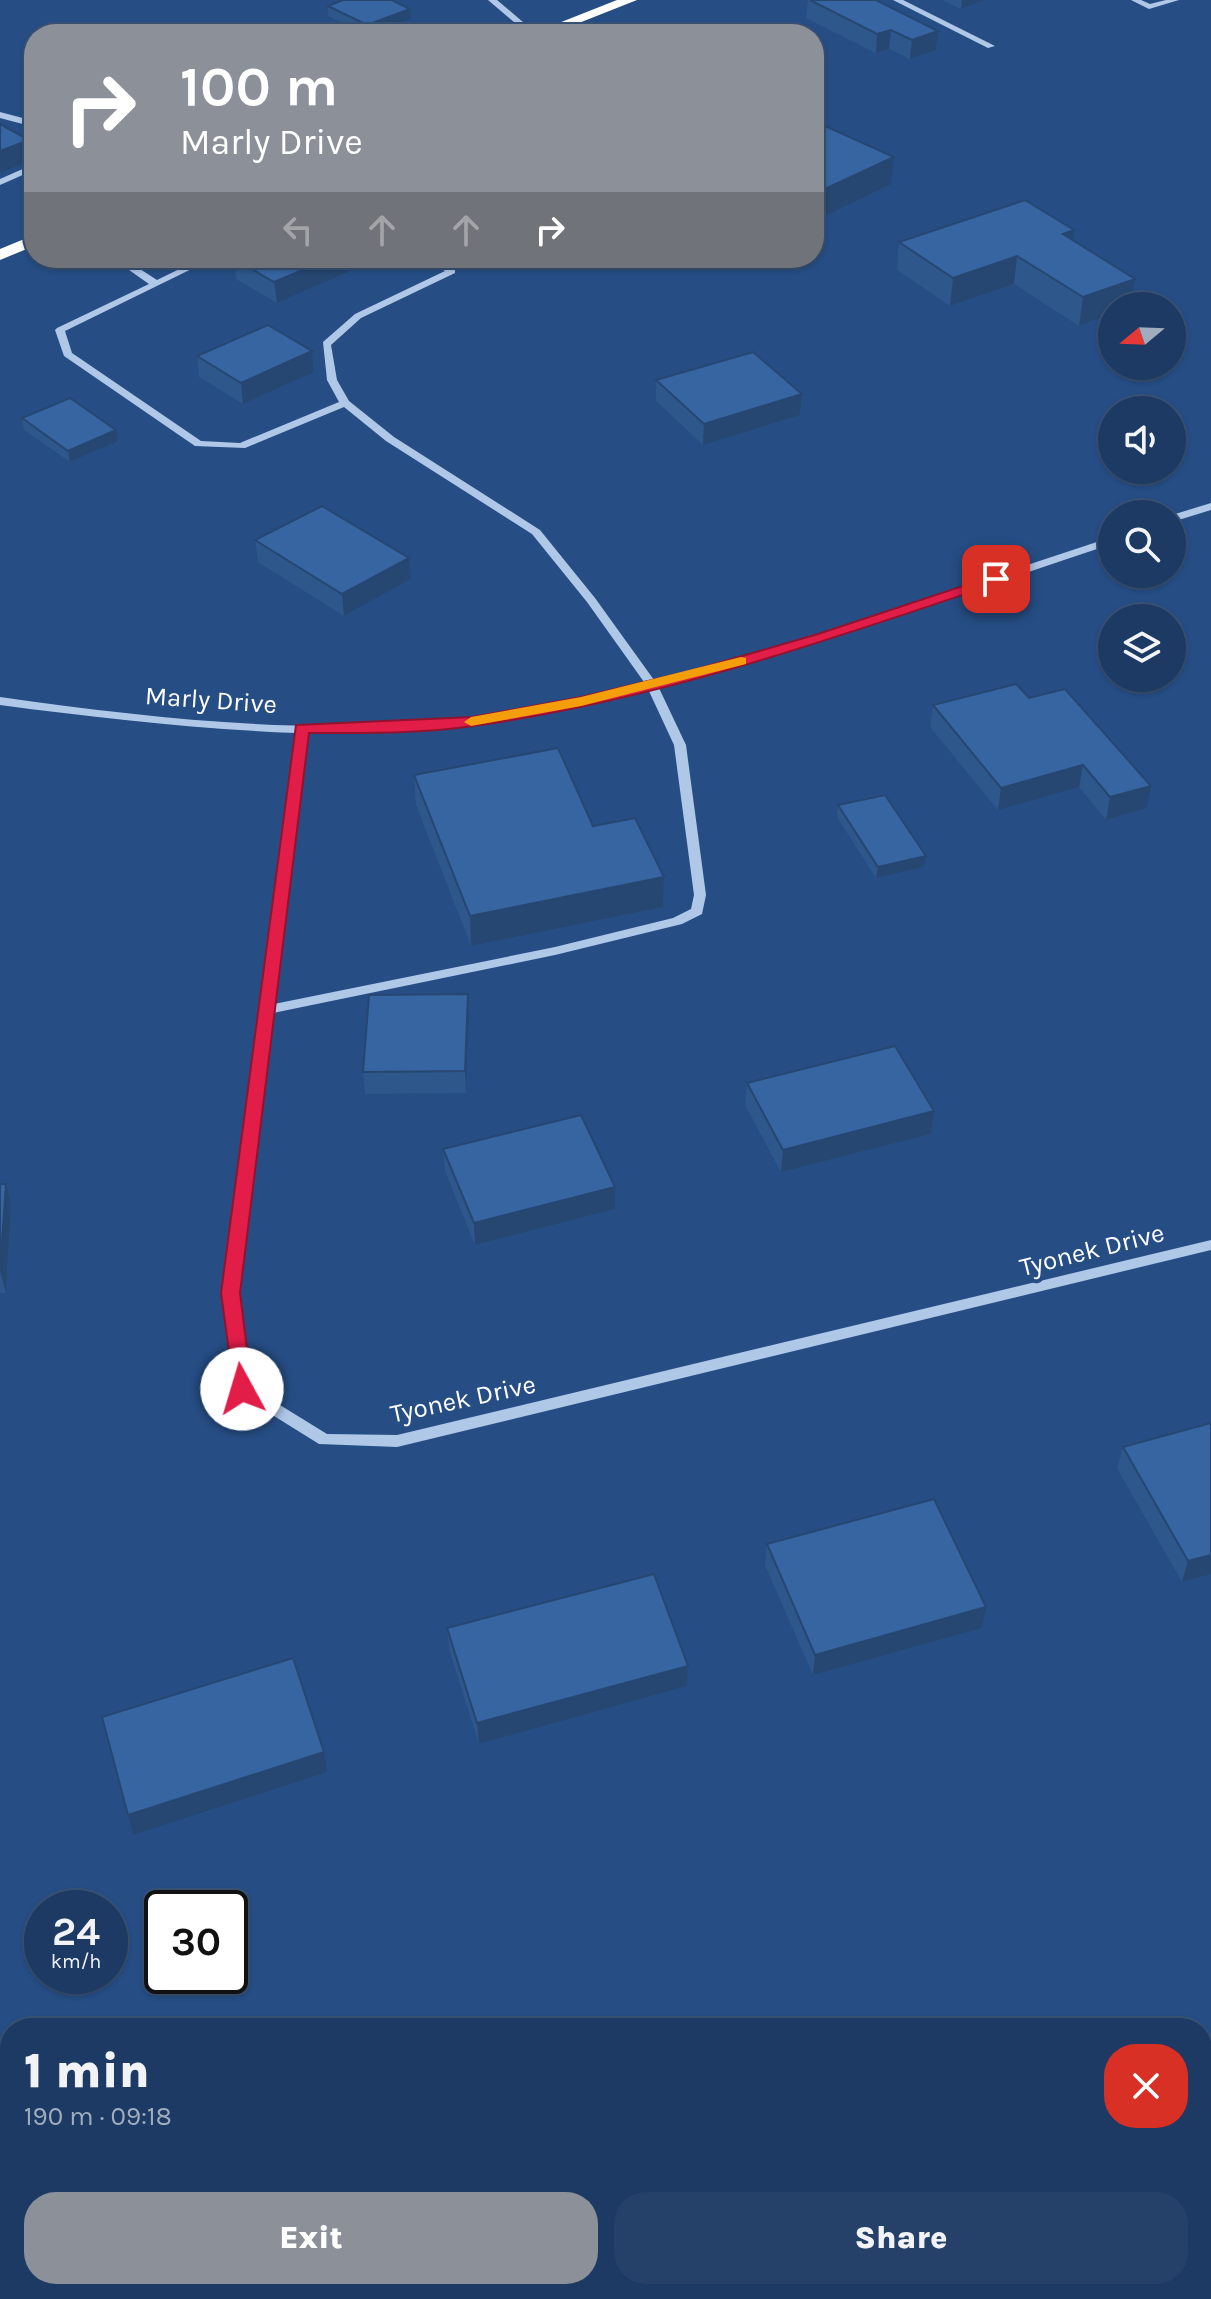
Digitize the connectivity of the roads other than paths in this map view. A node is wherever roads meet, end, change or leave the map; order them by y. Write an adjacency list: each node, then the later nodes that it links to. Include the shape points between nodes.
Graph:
1 (492, 0): 6 (street)
2 (630, 0): 7 (highway)
3 (897, 0): 8 (street)
4 (1135, 0): 5 (street, via 1149,7)
5 (1175, 0)
6 (523, 24)
7 (564, 24)
8 (991, 46)
9 (0, 115): 10 (street)
10 (24, 121)
11 (24, 171): 12 (street)
12 (0, 182)
13 (24, 244): 14 (highway)
14 (0, 255)
15 (132, 268): 18 (street)
16 (189, 268): 18 (street)
17 (447, 268): 19 (street, via 452,271 358,316 326,344 332,380)
18 (156, 284): 19 (street, via 60,330 67,354 199,444 241,446)
19 (345, 403): 23 (street, via 390,439 536,532)
20 (1211, 506): 21 (street)
21 (1186, 514)
22 (1098, 545): 23 (street, Marly Drive, via 823,638)
23 (652, 685): 25 (street, Marly Drive, via 472,722); 26 (street, via 680,745 700,895 697,911 677,921 555,951)
24 (0, 701): 25 (street, Marly Drive)
25 (302, 729): 26 (street, Tyonek Drive)
26 (266, 1010): 27 (street, Tyonek Drive, via 231,1293 242,1389 324,1440 397,1441)
27 (1211, 1245)

